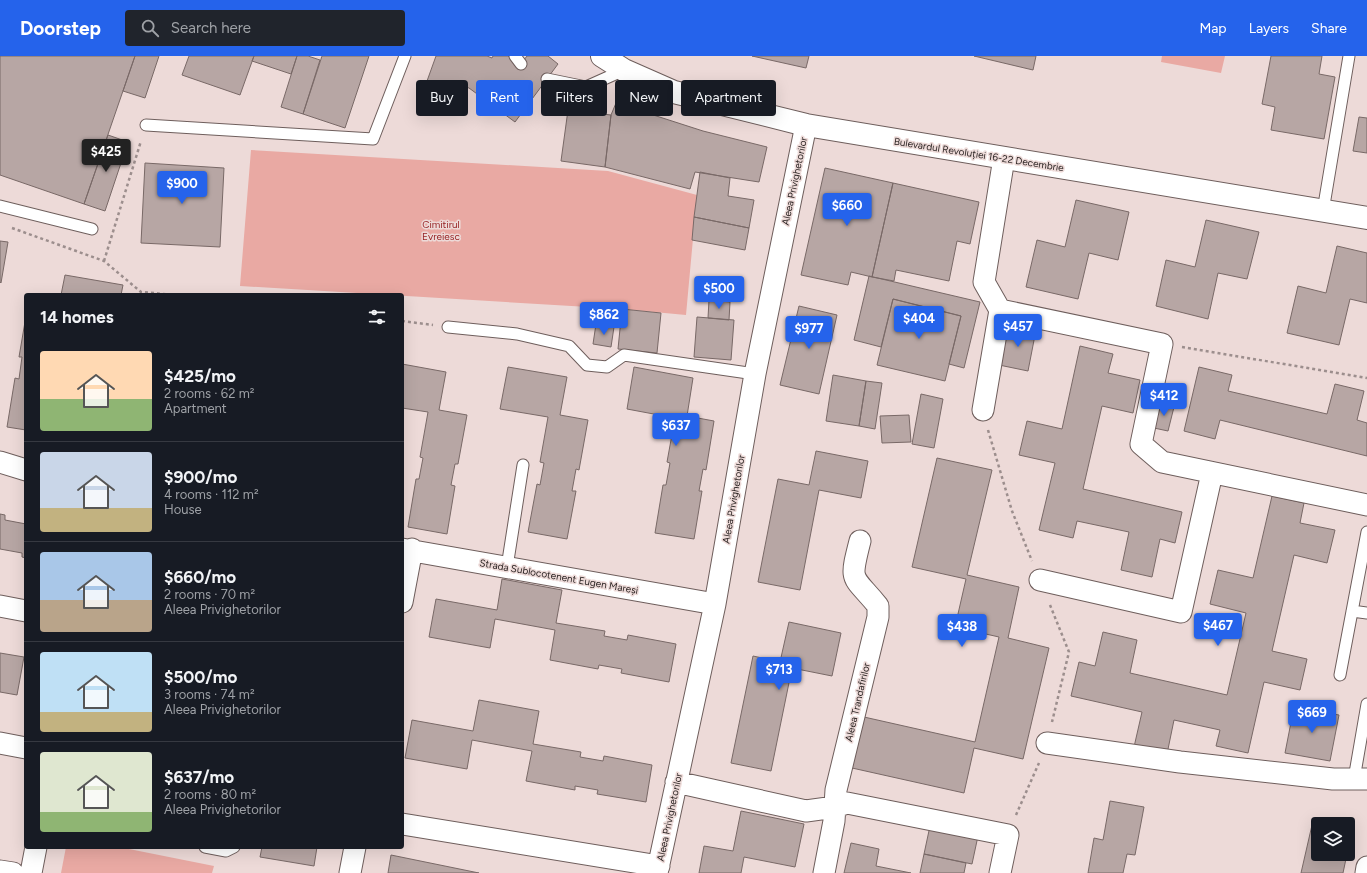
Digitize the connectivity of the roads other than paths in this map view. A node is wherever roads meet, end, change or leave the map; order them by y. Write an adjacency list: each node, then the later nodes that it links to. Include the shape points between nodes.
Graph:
1 (405, 56): 6 (lane, via 373,139)
2 (602, 56): 4 (street, Bulevardul Revoluției 16-22 Decembrie)
3 (1349, 56): 10 (lane)
4 (624, 70): 5 (lane, via 586,87); 7 (street, Bulevardul Revoluției 16-22 Decembrie, via 674,92)
5 (547, 79)
6 (146, 125)
7 (806, 125): 8 (street, Bulevardul Revoluției 16-22 Decembrie); 15 (street, Aleea Privighetorilor)
8 (1004, 158): 10 (street, Bulevardul Revoluției 16-22 Decembrie); 13 (street, via 984,282)
9 (0, 206): 12 (lane)
10 (1323, 211): 11 (street, Bulevardul Revoluției 16-22 Decembrie)
11 (1367, 218)
12 (92, 229)
13 (1000, 310): 16 (street); 20 (street, via 1162,344 1141,444 1162,462)
14 (448, 327): 15 (lane, via 516,334 569,346 587,365 607,367 624,355)
15 (755, 374): 28 (street, Aleea Privighetorilor)
16 (983, 410)
17 (0, 462): 19 (street)
18 (523, 465): 25 (lane)
19 (24, 469)
20 (1212, 473): 21 (street); 26 (street, via 1181,612)
21 (1367, 505)
22 (1367, 532): 31 (lane)
23 (860, 541): 40 (street, Aleea Trandafirilor, via 853,568 854,579 878,606 878,617 836,790)
24 (407, 549): 25 (street, Strada Sublocotenent Eugen Mareși); 27 (street)
25 (508, 567): 28 (street, Strada Sublocotenent Eugen Mareși)
26 (1040, 580)
27 (404, 581)
28 (715, 604): 39 (street, Aleea Privighetorilor)
29 (0, 606): 30 (street)
30 (24, 611)
31 (1352, 611): 32 (lane); 33 (lane)
32 (1367, 613)
33 (1340, 675)
34 (1367, 704): 38 (lane)
35 (0, 743): 37 (street)
36 (1047, 743): 38 (street, via 1180,762 1333,779)
37 (24, 748)
38 (1361, 779)
39 (676, 782): 40 (street, via 806,811); 47 (street, Aleea Privighetorilor)
40 (835, 807): 52 (street, Aleea Trandafirilor); 53 (street, via 847,803 1008,834)
41 (404, 824): 47 (street)
42 (36, 849): 50 (street)
43 (216, 849): 44 (lane)
44 (230, 849)
45 (355, 849): 51 (street)
46 (1367, 867): 54 (street)
47 (658, 870)
48 (0, 871): 49 (street)
49 (13, 873)
50 (31, 873)
51 (350, 873)
52 (824, 873)
53 (1000, 873)
54 (1366, 873)

